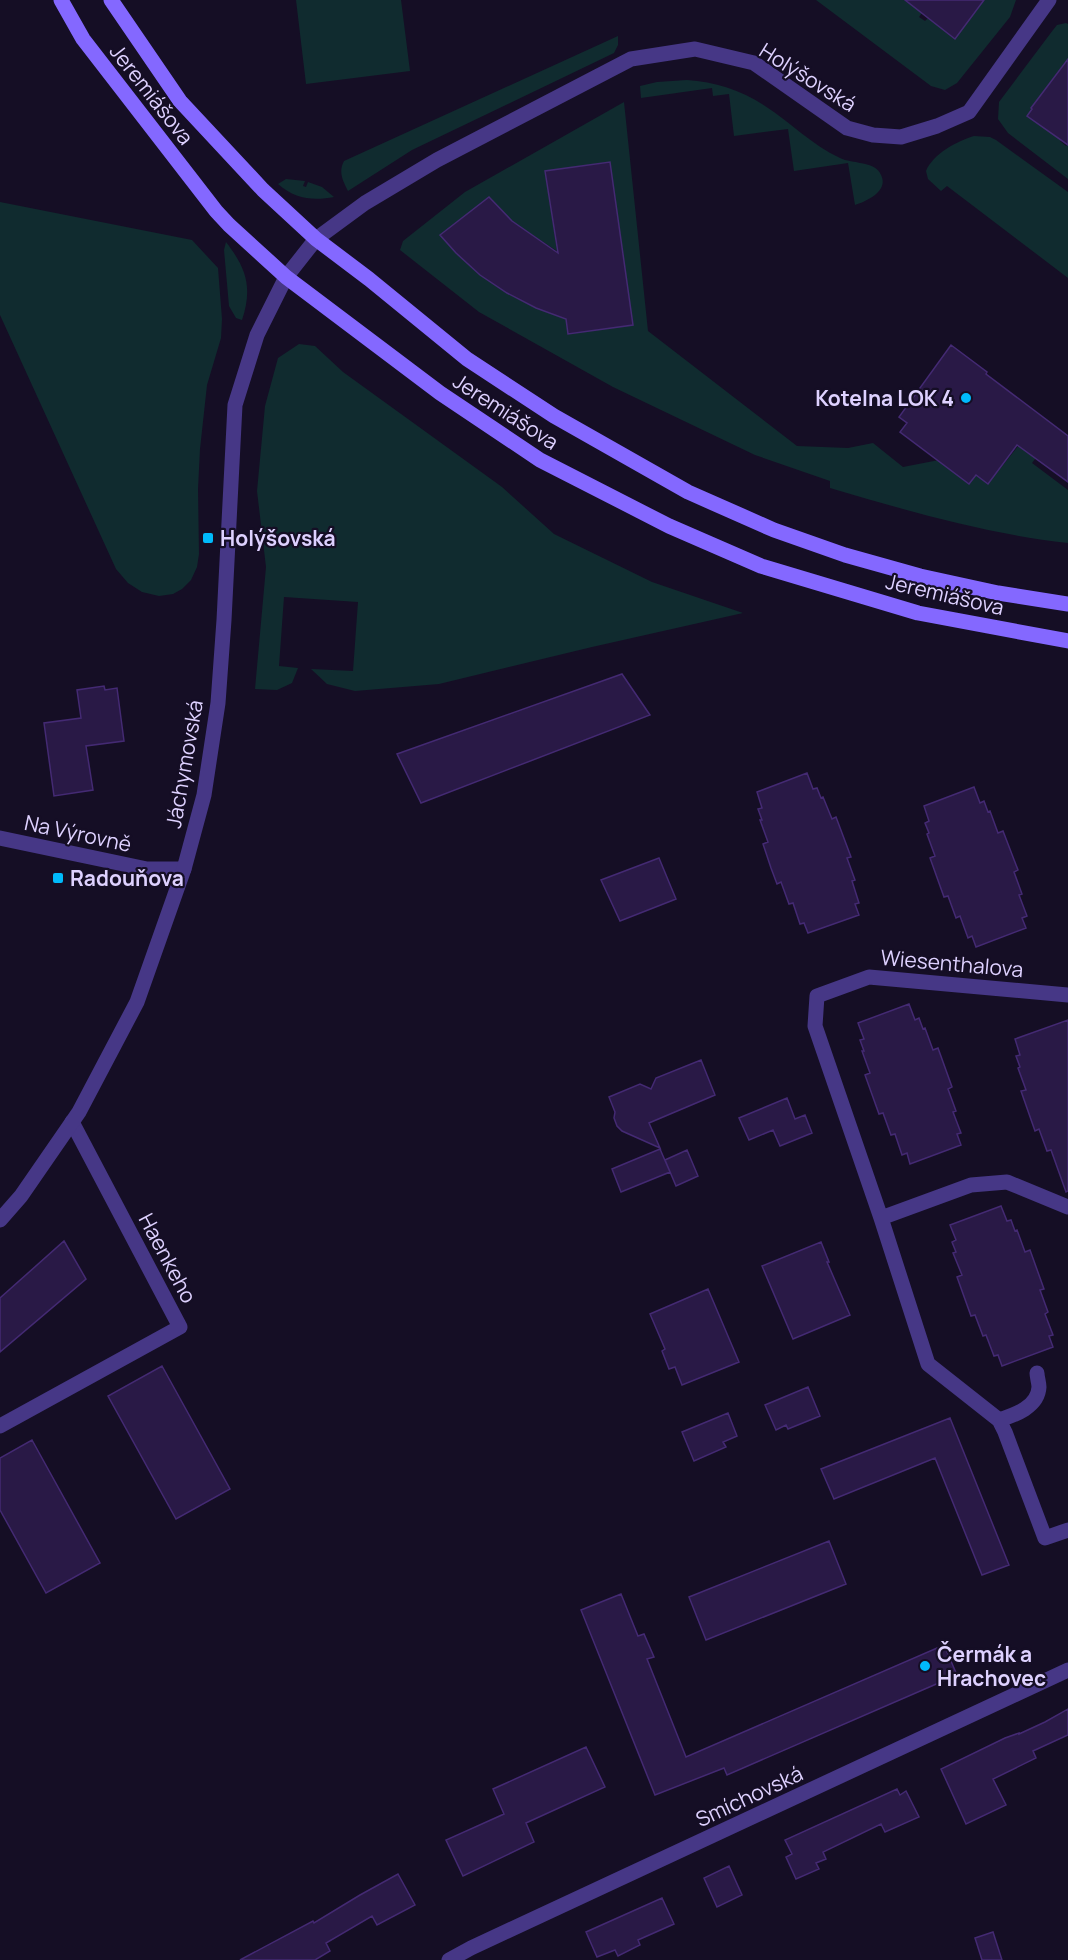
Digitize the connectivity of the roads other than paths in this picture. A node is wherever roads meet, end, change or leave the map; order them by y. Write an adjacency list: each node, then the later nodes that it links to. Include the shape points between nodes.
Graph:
1 (61, 0): 5 (main road, Jeremiášova, via 83,39 216,211)
2 (111, 0): 4 (main road, Jeremiášova, via 180,101 263,190)
3 (1049, 0): 4 (street, Holýšovská, via 969,112 937,126 901,137 847,128 754,63 696,50 631,59 437,160 365,202)
4 (316, 239): 5 (street, Holýšovská); 6 (main road, Jeremiášova, via 466,359 554,416 688,492 774,530 845,555 920,576)
5 (286, 276): 7 (main road, Jeremiášova, via 440,393 540,460 669,526 761,566 918,613); 9 (street, Jáchymovská, via 254,344 235,405 218,703 204,795)
6 (1068, 604)
7 (1068, 641)
8 (0, 838): 9 (street, Na Výrovně, via 147,869)
9 (184, 869): 11 (street, Jáchymovská, via 137,1002)
10 (1068, 995): 13 (street, Wiesenthalova, via 869,977 817,996 815,1026)
11 (72, 1122): 14 (street, Jáchymovská); 17 (street, Haenkeho, via 180,1327)
12 (1068, 1207): 13 (street, via 1007,1182 971,1185)
13 (881, 1218): 16 (street, Wiesenthalova, via 928,1364)
14 (0, 1220)
15 (1037, 1372): 16 (street, via 1039,1389 1032,1402 1022,1412)
16 (999, 1420): 18 (street, Wiesenthalova, via 1045,1538)
17 (0, 1426)
18 (1068, 1530)
19 (1068, 1670): 20 (street, Smíchovská)
20 (449, 1960)

